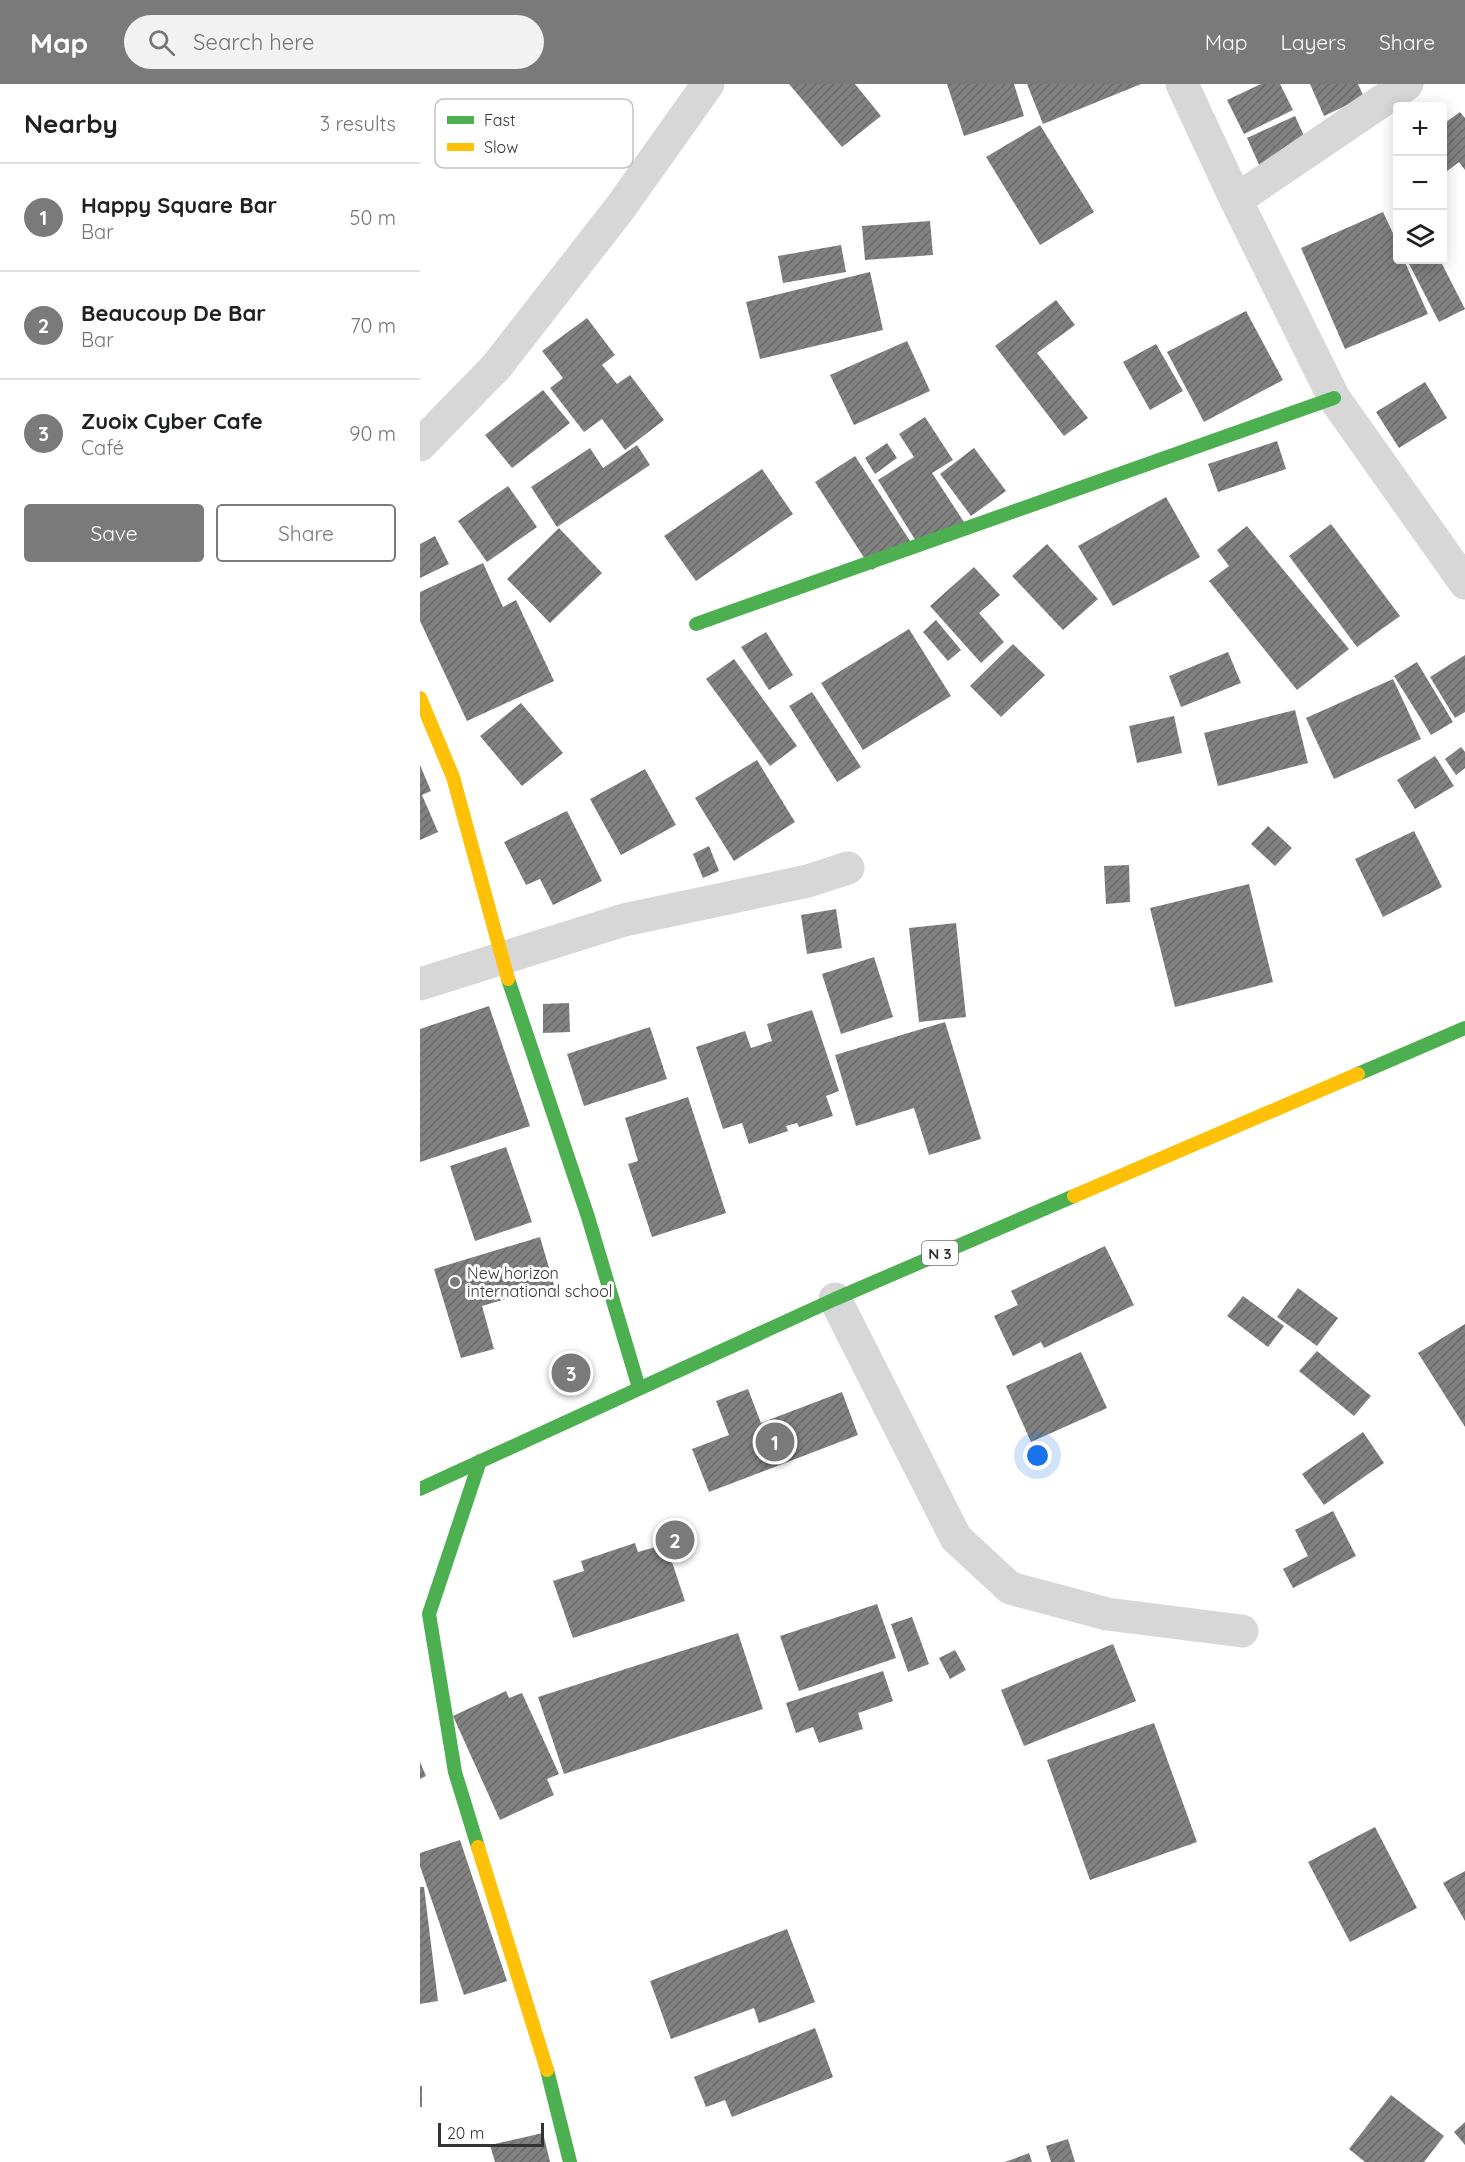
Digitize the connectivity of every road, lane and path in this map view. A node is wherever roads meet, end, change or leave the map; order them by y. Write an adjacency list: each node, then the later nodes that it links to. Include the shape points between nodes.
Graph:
1 (708, 84): 6 (street, via 620,208 496,367)
2 (1182, 84): 4 (street)
3 (1407, 84): 4 (street)
4 (1236, 200): 5 (street)
5 (1334, 398): 7 (street); 8 (main road)
6 (420, 445)
7 (1464, 580)
8 (696, 624)
9 (420, 698): 11 (main road, via 453,777)
10 (848, 868): 11 (street, via 808,881 624,920)
11 (501, 958): 12 (street); 15 (main road, via 588,1217)
12 (420, 984)
13 (1465, 1028): 14 (main road, N 3)
14 (835, 1299): 15 (main road, N 3); 19 (street, via 956,1538 1010,1588 1107,1614)
15 (639, 1388): 16 (main road, N 3)
16 (480, 1461): 17 (main road, N 3); 18 (main road)
17 (420, 1489)
18 (424, 1609): 20 (main road, via 455,1772 544,2056)
19 (1242, 1631)
20 (570, 2162)

